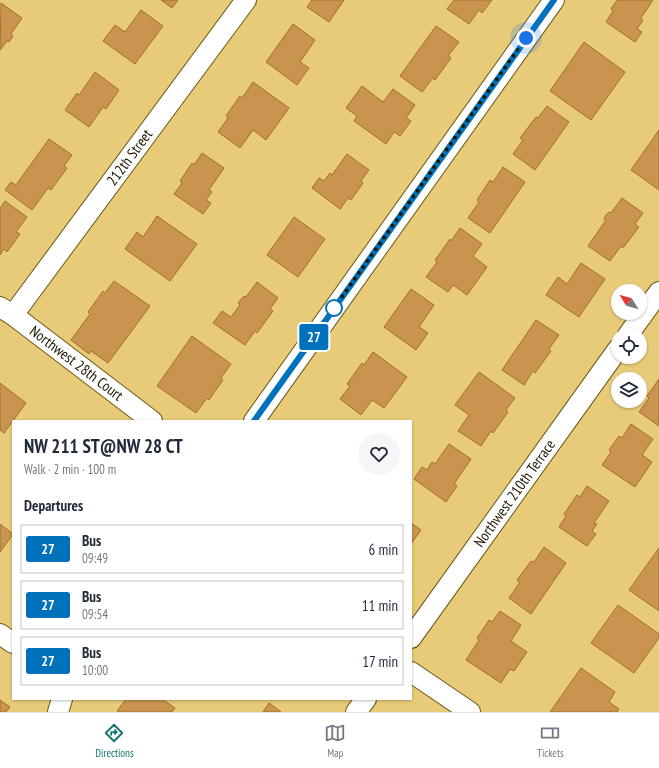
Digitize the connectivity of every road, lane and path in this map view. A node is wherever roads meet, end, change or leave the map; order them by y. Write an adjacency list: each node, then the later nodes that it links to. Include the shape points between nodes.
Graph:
1 (246, 0): 4 (street, 212th Street)
2 (554, 0): 8 (street)
3 (659, 292): 5 (street)
4 (7, 311): 7 (street, Northwest 28th Court)
5 (633, 328)
6 (611, 359): 10 (street, Northwest 210th Terrace)
7 (151, 420)
8 (255, 420)
9 (0, 634): 11 (street)
10 (412, 637)
11 (12, 642)
12 (412, 673): 17 (street)
13 (62, 700): 15 (street)
14 (365, 700): 16 (street)
15 (58, 712)
16 (356, 712)
17 (470, 712)

